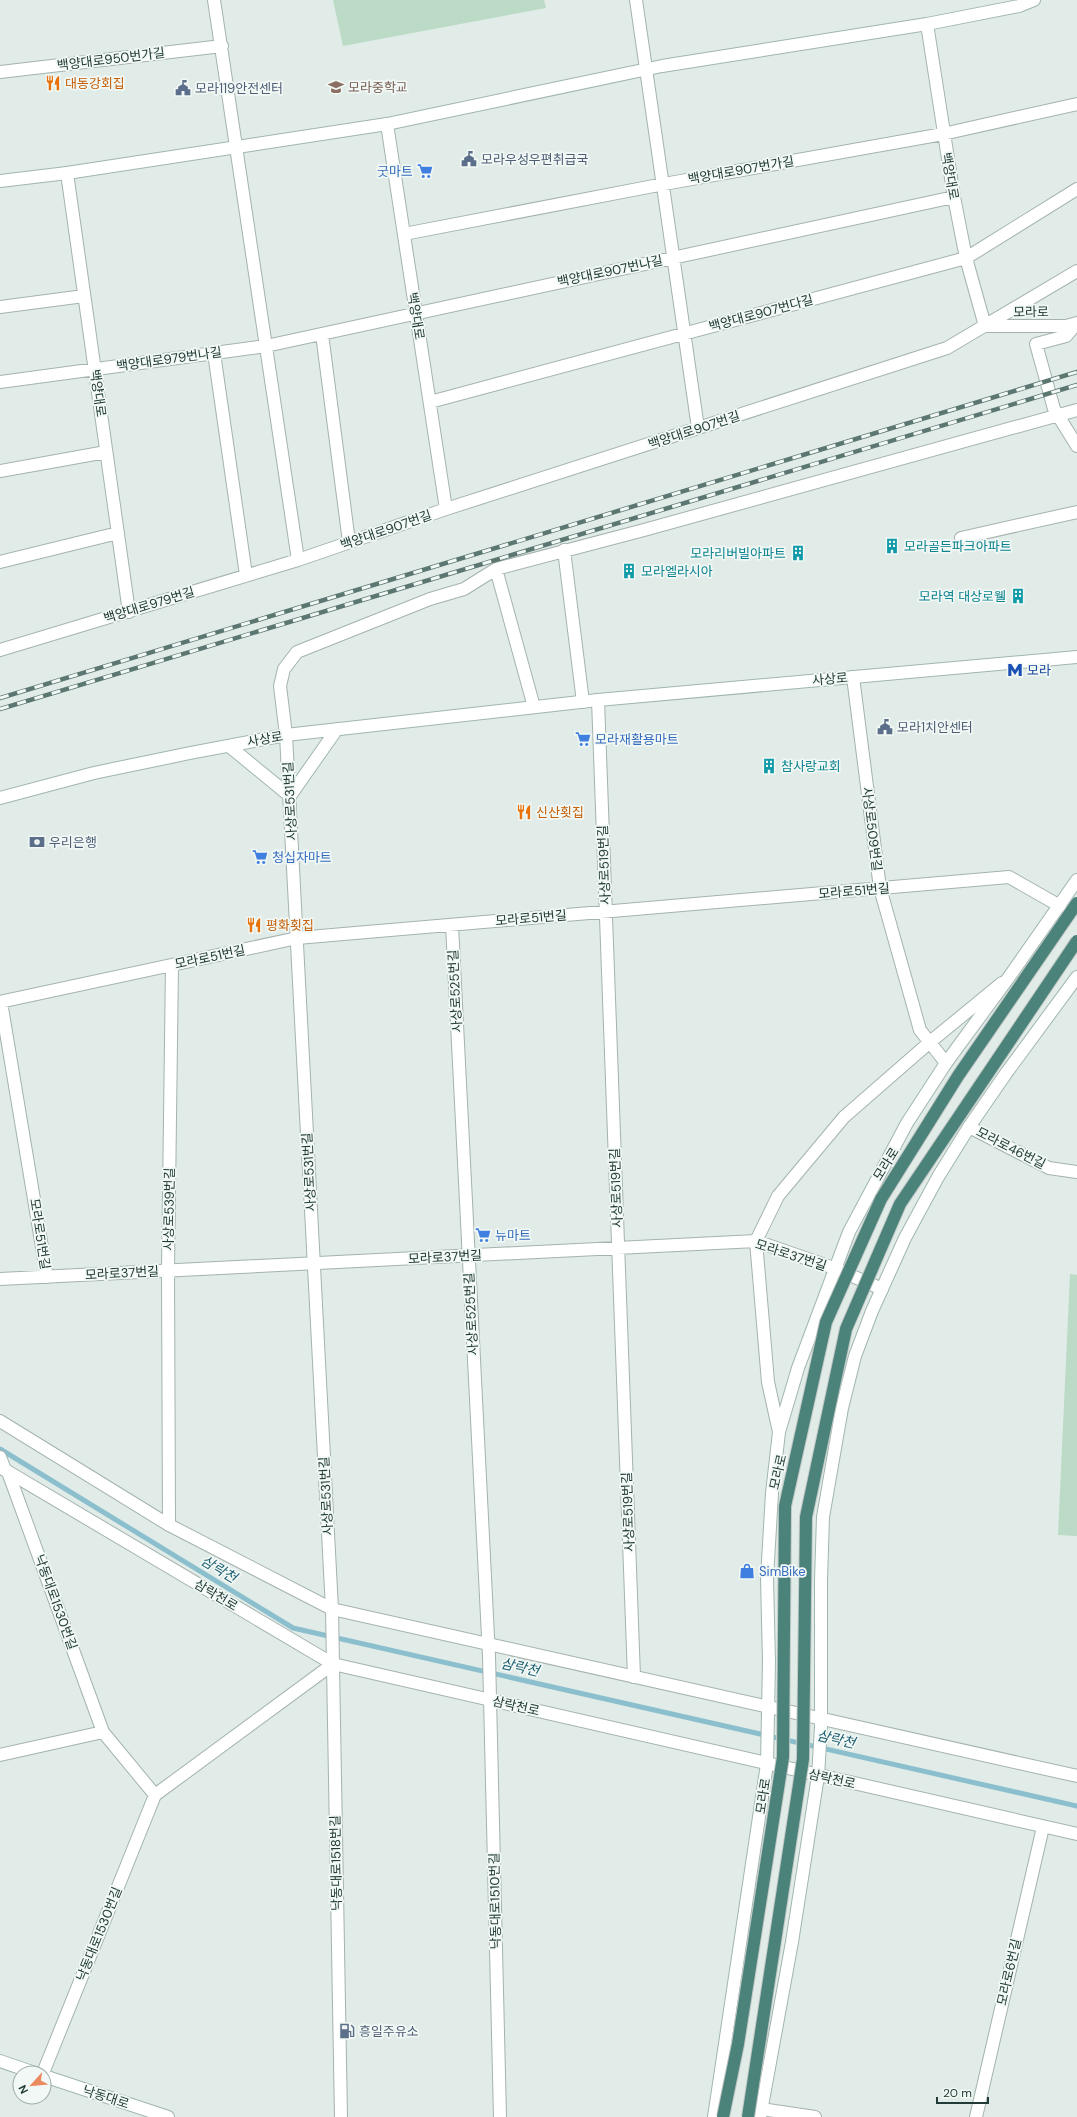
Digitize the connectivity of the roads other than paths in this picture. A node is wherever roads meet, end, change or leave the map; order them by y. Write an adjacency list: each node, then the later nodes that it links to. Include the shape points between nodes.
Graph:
1 (214, 0): 5 (street)
2 (636, 0): 6 (street)
3 (1034, 0): 4 (street, via 1019,6)
4 (927, 24): 6 (street); 10 (street, 백양대로)
5 (222, 46): 7 (street, 백양대로950번가길); 11 (street)
6 (648, 69): 9 (street); 14 (street)
7 (0, 72)
8 (1077, 104): 10 (street, 백양대로907번가길)
9 (387, 124): 11 (street); 17 (street, 백양대로)
10 (943, 134): 14 (street, 백양대로907번가길); 16 (street, 백양대로)
11 (237, 148): 12 (street); 28 (street)
12 (67, 173): 13 (street); 21 (street, 백양대로)
13 (0, 181)
14 (664, 184): 17 (street, 백양대로907번가길); 18 (street)
15 (1077, 189): 19 (street, 백양대로907번다길)
16 (954, 197): 18 (street, 백양대로907번나길); 19 (street, 백양대로)
17 (404, 234): 23 (street, 백양대로)
18 (674, 258): 23 (street, 백양대로907번나길); 27 (street)
19 (966, 258): 25 (street, 백양대로); 27 (street, 백양대로907번다길)
20 (1077, 271): 25 (street, 백양대로907번길)
21 (84, 296): 22 (street); 30 (street, 백양대로)
22 (0, 307)
23 (416, 314): 26 (street, 백양대로907번나길); 32 (street, 백양대로)
24 (1077, 323): 25 (street, 모라로, via 1066,326); 34 (street, via 1066,336 1036,344)
25 (985, 326): 35 (street, 백양대로907번길, via 947,348)
26 (322, 334): 28 (street, 백양대로907번나길); 43 (street)
27 (684, 334): 32 (street, 백양대로907번다길); 35 (street)
28 (266, 346): 29 (street, 백양대로979번나길); 45 (street)
29 (214, 353): 30 (street, 백양대로979번나길); 48 (street)
30 (95, 370): 31 (street, 백양대로979번나길); 37 (street, 백양대로)
31 (0, 382)
32 (430, 402): 39 (street, 백양대로)
33 (1077, 410): 34 (street, 사상로531번길)
34 (1058, 416): 36 (street); 44 (street, 사상로531번길)
35 (698, 428): 39 (street, 백양대로907번길)
36 (1077, 446)
37 (106, 452): 38 (street); 41 (street, 백양대로)
38 (0, 471)
39 (446, 509): 43 (street, 백양대로907번길)
40 (1077, 512): 42 (street)
41 (118, 533): 46 (street); 49 (street, 백양대로)
42 (961, 538)
43 (349, 542): 45 (street, 백양대로907번길)
44 (564, 550): 47 (street, 사상로531번길); 54 (street)
45 (298, 560): 48 (street, 백양대로979번길)
46 (0, 562)
47 (496, 569): 55 (street); 57 (street, 사상로531번길, via 464,589 297,652 284,668 280,686)
48 (246, 575): 49 (street, 백양대로979번길)
49 (129, 612): 50 (street, 백양대로979번길)
50 (0, 650)
51 (1077, 657): 52 (street, 사상로)
52 (853, 677): 53 (street, 사상로); 62 (street, 사상로509번길)
53 (598, 700): 54 (street, 사상로); 65 (street, 사상로519번길)
54 (583, 702): 55 (street, 사상로)
55 (534, 707): 56 (street, 사상로)
56 (337, 730): 57 (street, 사상로); 59 (street)
57 (286, 735): 58 (street, 사상로); 59 (street, 사상로531번길)
58 (229, 746): 59 (street); 60 (street, 사상로, via 94,773)
59 (290, 796): 67 (street, 사상로531번길)
60 (0, 798)
61 (1077, 880): 64 (street, 모라로)
62 (880, 888): 64 (street, 모라로51번길, via 1009,877); 65 (street, 모라로51번길); 73 (street, 사상로509번길, via 920,1030)
63 (1077, 903): 116 (highway, 모라로, bridge, via 958,1076 881,1199 826,1322 785,1506 783,1757 738,2044)
64 (1060, 906): 70 (street, 모라로)
65 (606, 912): 66 (street, 모라로51번길); 78 (street, 사상로519번길)
66 (452, 925): 67 (street, 모라로51번길); 79 (street, 사상로525번길)
67 (297, 938): 69 (street, 모라로51번길); 80 (street, 사상로531번길)
68 (1077, 941): 117 (highway, bridge, via 900,1204 846,1329 806,1517 803,1759)
69 (172, 965): 72 (street, 모라로51번길); 82 (street, 사상로539번길)
70 (1009, 977): 73 (street); 74 (street, 모라로)
71 (1077, 978): 75 (street)
72 (0, 1002): 83 (street, 모라로51번길)
73 (930, 1042): 74 (street, 사상로509번길); 77 (street, via 844,1117 778,1196)
74 (946, 1063): 81 (street, 모라로, via 907,1123 849,1232)
75 (969, 1127): 76 (street, 모라로46번길, via 1049,1168); 85 (street, via 905,1238)
76 (1077, 1172)
77 (756, 1241): 78 (street, 모라로37번길); 81 (street, 모라로37번길); 87 (street, via 768,1382)
78 (618, 1248): 79 (street, 모라로37번길); 94 (street, 사상로519번길)
79 (468, 1256): 80 (street, 모라로37번길); 92 (street, 사상로525번길)
80 (314, 1263): 82 (street, 모라로37번길); 91 (street, 사상로531번길)
81 (834, 1268): 85 (street, 모라로37번길); 87 (street, 모라로, via 798,1368)
82 (168, 1271): 83 (street, 모라로37번길); 90 (street, 사상로539번길)
83 (47, 1277): 84 (street, 모라로37번길)
84 (0, 1279)
85 (882, 1289): 98 (street, via 855,1356 842,1408 823,1517 820,1580)
86 (0, 1421): 90 (street)
87 (780, 1432): 97 (street, 모라로, via 772,1493 767,1578)
88 (0, 1457): 89 (street, 낙동대로1530번길)
89 (5, 1470): 93 (street, 삼락천로); 99 (street, 낙동대로1530번길)
90 (169, 1525): 91 (street)
91 (332, 1609): 92 (street); 93 (street, 낙동대로1518번길)
92 (489, 1650): 94 (street); 95 (street, 사상로525번길)
93 (333, 1664): 96 (street, 삼락천로); 104 (street); 113 (street, 낙동대로1518번길)
94 (634, 1677): 97 (street)
95 (490, 1684): 96 (street, 낙동대로1510번길)
96 (490, 1700): 101 (street, 삼락천로); 114 (street, 낙동대로1510번길)
97 (769, 1707): 98 (street); 101 (street, 모라로)
98 (821, 1719): 102 (street); 103 (street)
99 (103, 1732): 100 (street); 104 (street, 낙동대로1530번길)
100 (0, 1755)
101 (767, 1764): 102 (street, 삼락천로); 115 (street, 모라로)
102 (818, 1776): 105 (street, 삼락천로); 111 (street)
103 (1077, 1776)
104 (155, 1795): 109 (street, 낙동대로1530번길)
105 (1043, 1827): 106 (street, 삼락천로); 119 (street, 모라로6번길)
106 (1077, 1834)
107 (0, 2061): 108 (street)
108 (12, 2065)
109 (46, 2065)
110 (52, 2079): 112 (street, 낙동대로)
111 (761, 2113): 118 (street)
112 (168, 2117)
113 (341, 2117)
114 (500, 2117)
115 (714, 2117)
116 (724, 2117)
117 (748, 2117)
118 (816, 2117)
119 (976, 2117)

